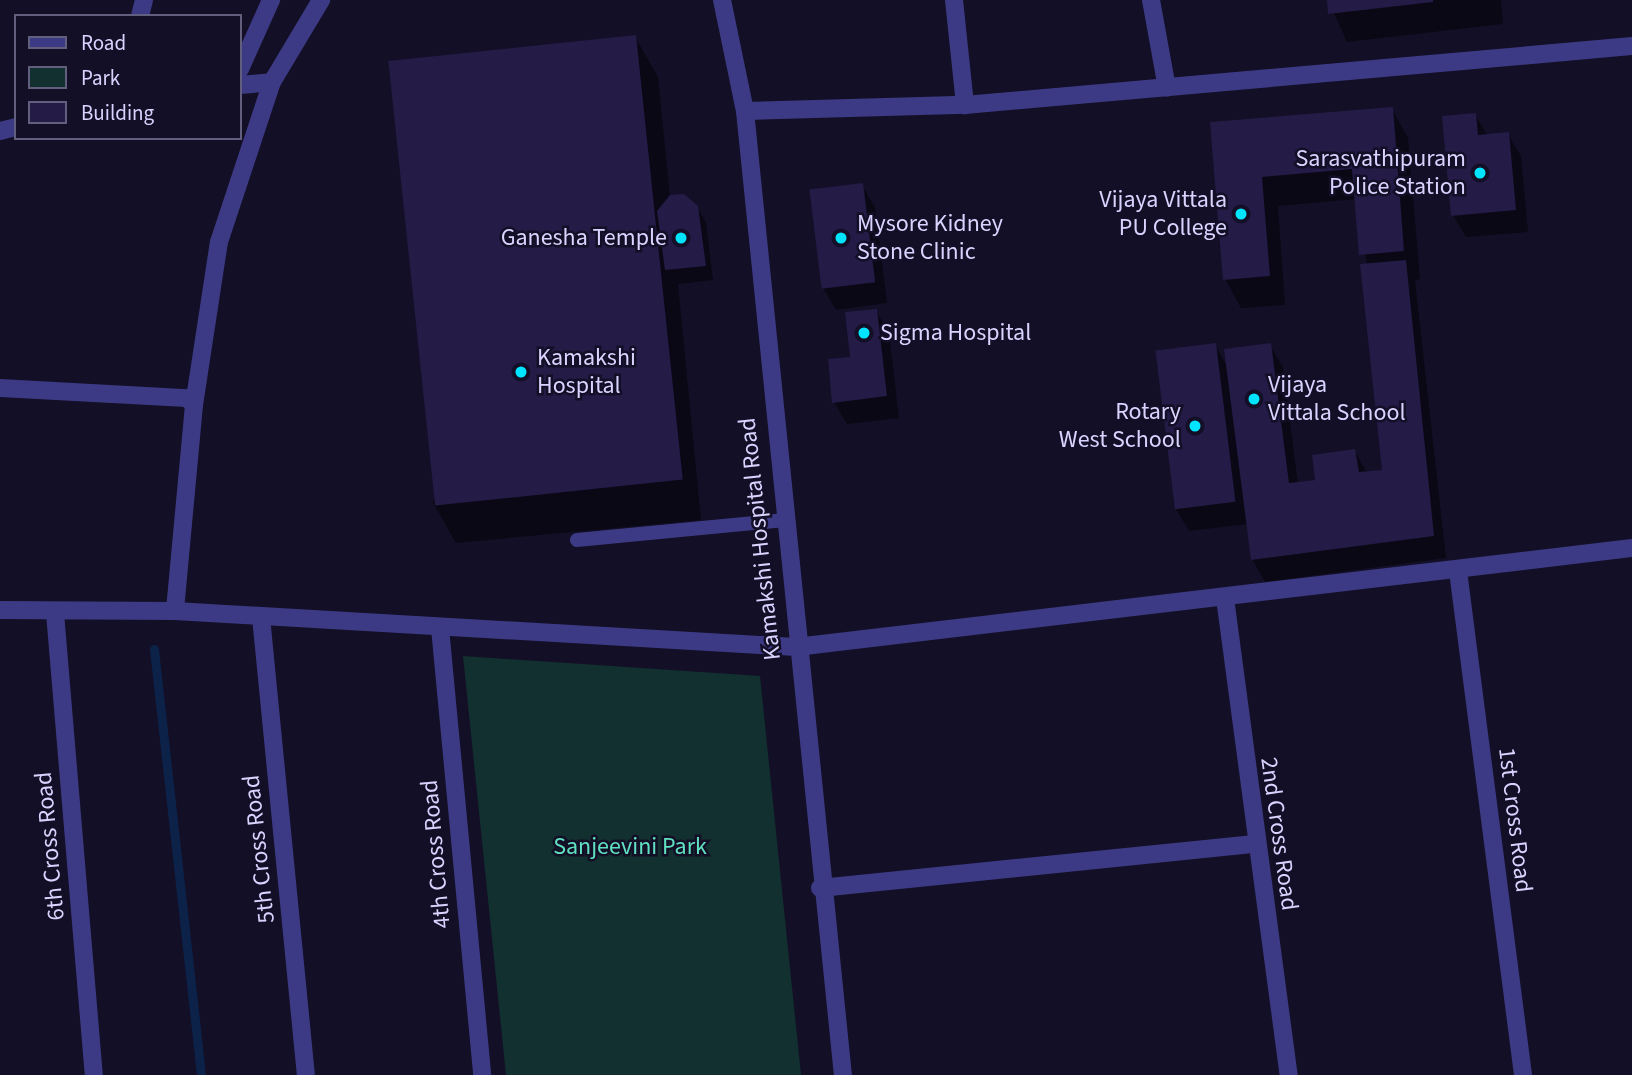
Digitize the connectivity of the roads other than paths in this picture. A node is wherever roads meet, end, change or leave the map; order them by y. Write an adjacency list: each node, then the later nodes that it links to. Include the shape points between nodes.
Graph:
1 (271, 0): 7 (street)
2 (321, 0): 8 (street)
3 (722, 0): 12 (street, Kamakshi Hospital Road)
4 (954, 0): 11 (street)
5 (1151, 0): 10 (street)
6 (1632, 46): 10 (street)
7 (242, 65)
8 (272, 82): 9 (street); 14 (street, via 219,242)
9 (242, 85)
10 (1167, 88): 11 (street)
11 (965, 105): 12 (street)
12 (745, 111): 15 (street, Kamakshi Hospital Road)
13 (0, 388): 14 (street, via 187,398)
14 (194, 405): 21 (street)
15 (783, 520): 16 (lane); 25 (street, Kamakshi Hospital Road)
16 (577, 540)
17 (1632, 548): 18 (street)
18 (1458, 571): 19 (street); 33 (street, 1st Cross Road)
19 (1225, 598): 25 (street); 26 (street, 2nd Cross Road)
20 (0, 610): 22 (street)
21 (175, 611): 22 (street); 23 (street)
22 (55, 612): 28 (street, 6th Cross Road)
23 (261, 617): 24 (street); 29 (street, 5th Cross Road)
24 (440, 628): 25 (street); 30 (street, 4th Cross Road)
25 (796, 648): 27 (street, Kamakshi Hospital Road)
26 (1255, 844): 27 (street); 32 (street, 2nd Cross Road)
27 (820, 888): 31 (street, Kamakshi Hospital Road)
28 (94, 1075)
29 (306, 1075)
30 (482, 1075)
31 (844, 1075)
32 (1285, 1075)
33 (1523, 1075)

